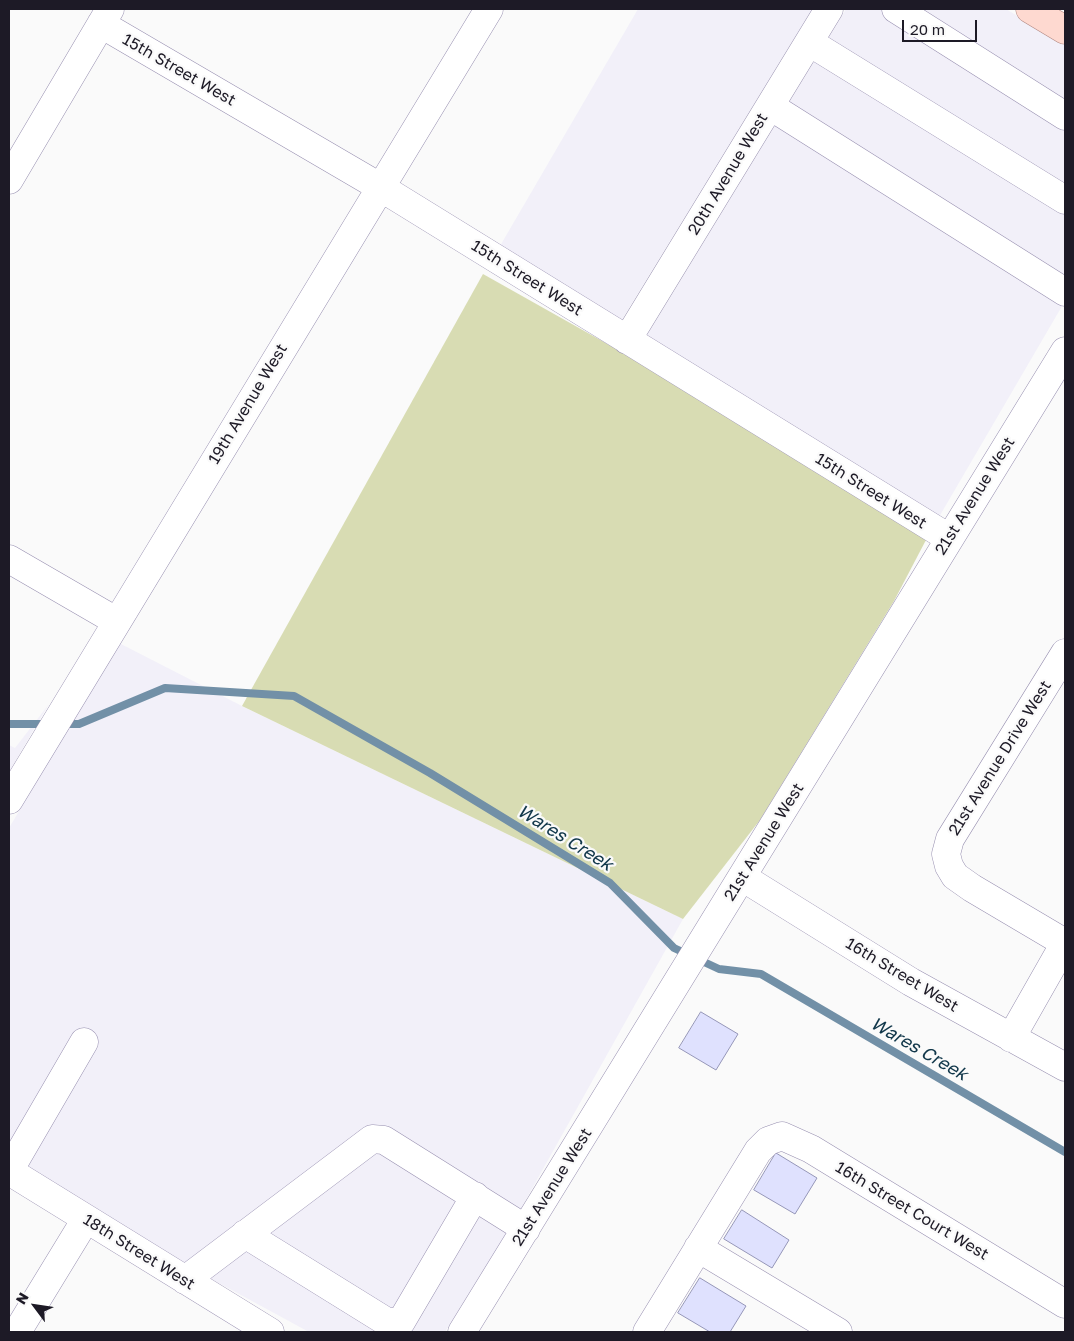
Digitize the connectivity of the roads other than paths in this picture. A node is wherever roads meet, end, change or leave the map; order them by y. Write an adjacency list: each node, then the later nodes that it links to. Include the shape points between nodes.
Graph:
1 (489, 9): 11 (street, 19th Avenue West)
2 (829, 9): 7 (street, 20th Avenue West)
3 (896, 9): 9 (street)
4 (1030, 9): 6 (main road)
5 (106, 16): 10 (street); 11 (street, 15th Street West)
6 (1065, 30)
7 (809, 42): 8 (street, 20th Avenue West); 12 (street)
8 (770, 106): 13 (street); 14 (street, 20th Avenue West)
9 (1065, 116)
10 (9, 180)
11 (380, 187): 14 (street, 15th Street West); 18 (street, 19th Avenue West)
12 (1065, 200)
13 (1065, 292)
14 (627, 340): 16 (street, 15th Street West)
15 (1065, 351): 16 (street, 21st Avenue West)
16 (949, 538): 21 (street, 21st Avenue West)
17 (9, 559): 18 (street)
18 (116, 621): 20 (street, 19th Avenue West)
19 (1065, 654): 22 (street, 21st Avenue Drive West, via 950,839 946,854 955,876)
20 (9, 800)
21 (742, 877): 23 (street, 16th Street West, via 911,982); 29 (street, 21st Avenue West)
22 (1065, 943): 23 (street)
23 (1011, 1038): 25 (street, 16th Street West)
24 (84, 1042): 26 (street)
25 (1065, 1067)
26 (9, 1171): 28 (street, 18th Street West)
27 (475, 1196): 29 (street); 30 (street, via 384,1140 372,1139); 30 (street, via 400,1322 387,1322)
28 (86, 1219): 32 (street, 18th Street West); 34 (street)
29 (526, 1228): 36 (street, 21st Avenue West)
30 (245, 1234): 32 (street)
31 (698, 1248): 33 (street, 16th Street Court West, via 758,1151 768,1141 782,1136 811,1149); 37 (street); 38 (street)
32 (185, 1280): 35 (street, 18th Street West)
33 (1065, 1304)
34 (17, 1332)
35 (270, 1332)
36 (462, 1332)
37 (647, 1332)
38 (838, 1332)

